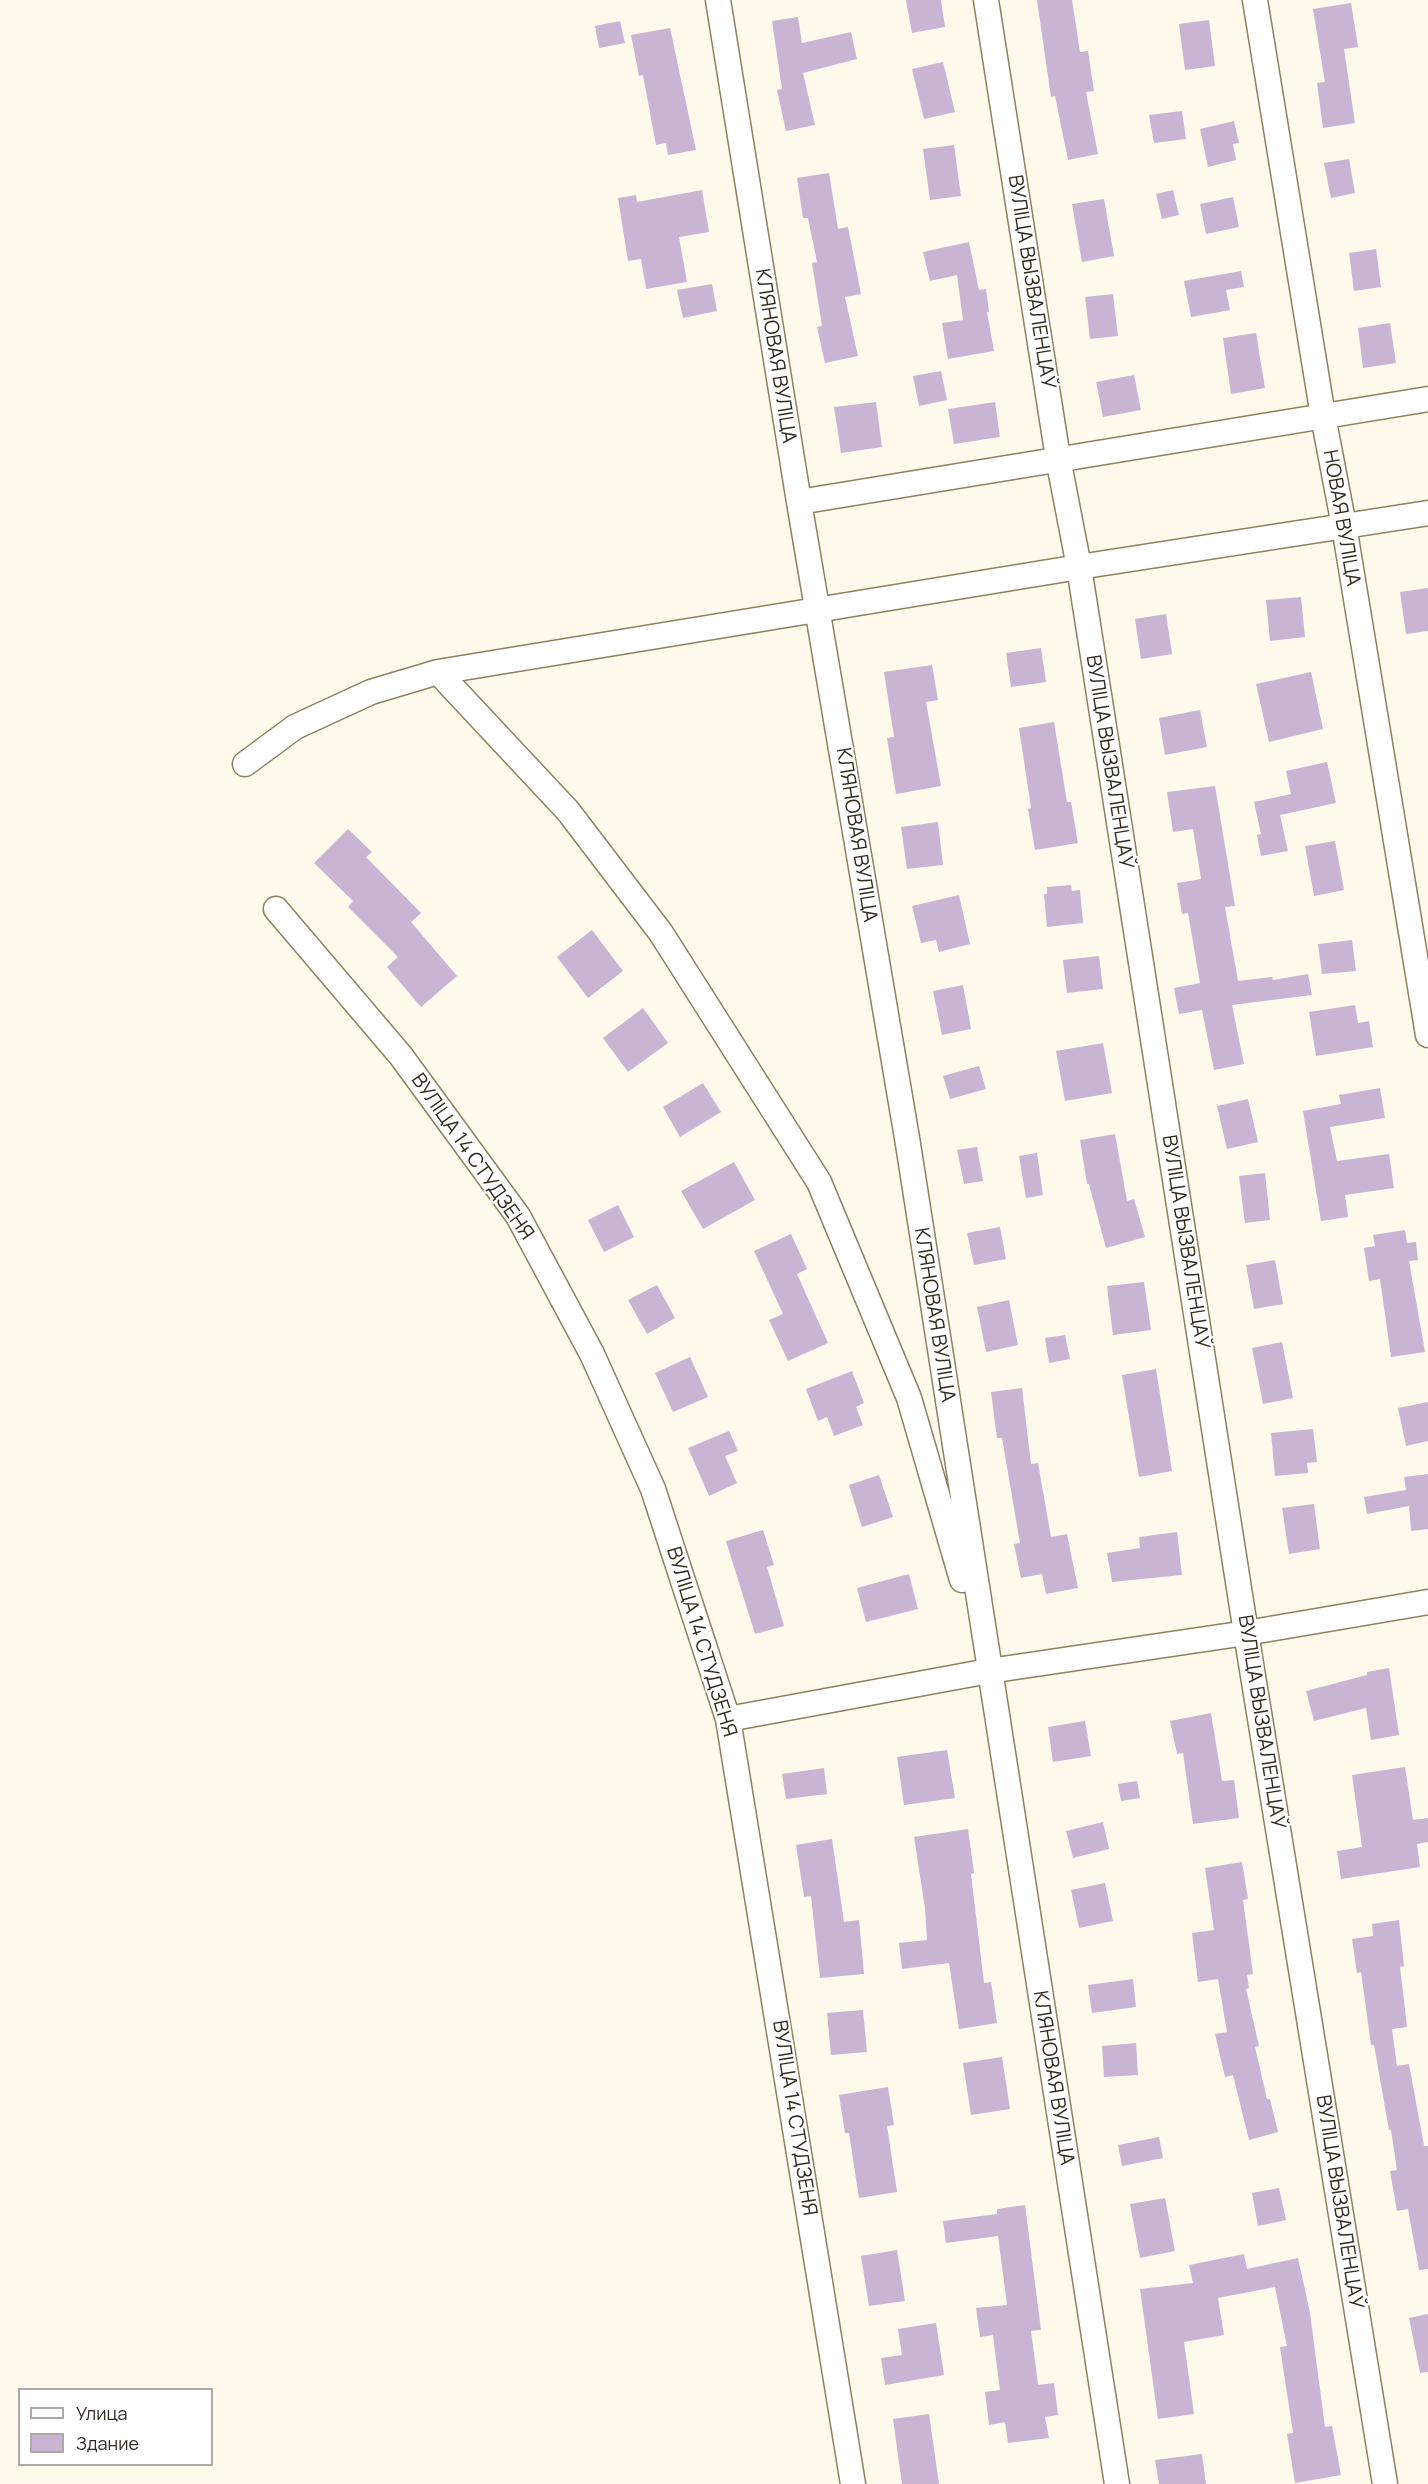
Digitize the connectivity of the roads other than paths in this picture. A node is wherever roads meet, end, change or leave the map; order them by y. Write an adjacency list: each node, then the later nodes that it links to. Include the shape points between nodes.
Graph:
1 (718, 0): 7 (street, КЛЯНОВАЯ ВУЛІЦА)
2 (986, 0): 6 (street, ВУЛІЦА ВЫЗВАЛЕНЦАЎ)
3 (1255, 0): 5 (street, НОВАЯ ВУЛІЦА)
4 (1428, 399): 5 (street)
5 (1323, 416): 6 (street); 9 (street, НОВАЯ ВУЛІЦА)
6 (1058, 458): 7 (street); 10 (street, ВУЛІЦА ВЫЗВАЛЕНЦАЎ)
7 (799, 502): 11 (street, КЛЯНОВАЯ ВУЛІЦА)
8 (1428, 513): 9 (street)
9 (1344, 526): 10 (street); 15 (street, НОВАЯ ВУЛІЦА)
10 (1078, 567): 11 (street); 17 (street, ВУЛІЦА ВЫЗВАЛЕНЦАЎ)
11 (819, 610): 12 (street); 18 (street, КЛЯНОВАЯ ВУЛІЦА, via 908,1144)
12 (438, 672): 13 (street, via 371,692 295,728); 18 (street, КЛЯНОВАЯ ВУЛІЦА, via 568,811 661,933 819,1182 909,1398)
13 (245, 764)
14 (276, 909): 19 (street, ВУЛІЦА 14 СТУДЗЕНЯ, via 401,1056 518,1216 592,1354 653,1489)
15 (1428, 1035)
16 (1428, 1602): 17 (street)
17 (1246, 1633): 18 (street); 22 (street, ВУЛІЦА ВЫЗВАЛЕНЦАЎ)
18 (989, 1671): 19 (street); 21 (street, КЛЯНОВАЯ ВУЛІЦА)
19 (728, 1719): 20 (street, ВУЛІЦА 14 СТУДЗЕНЯ)
20 (853, 2484)
21 (1117, 2484)
22 (1385, 2484)

